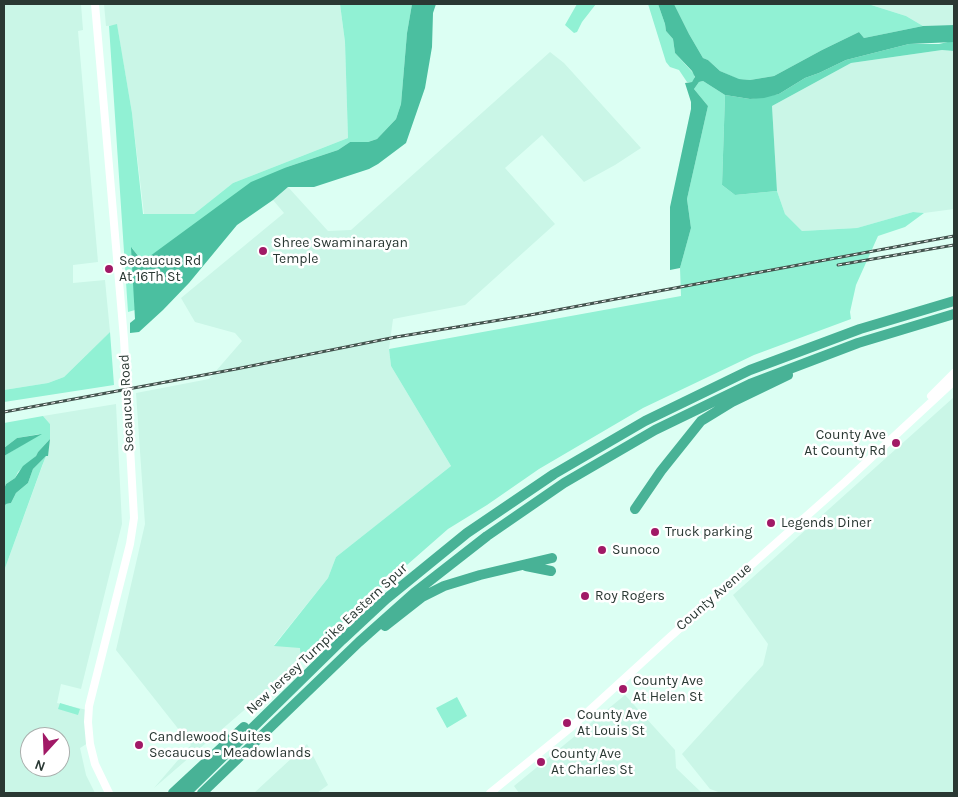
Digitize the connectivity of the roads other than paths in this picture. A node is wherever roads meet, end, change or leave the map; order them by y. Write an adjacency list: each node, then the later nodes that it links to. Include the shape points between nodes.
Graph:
1 (95, 4): 16 (main road, Secaucus Road, via 124,339 134,518 89,706 94,764)
2 (954, 300): 15 (highway, New Jersey Turnpike Eastern Spur, via 849,332 750,370 666,410 584,455 510,503 435,558 377,606)
3 (954, 314): 4 (highway, New Jersey Turnpike Eastern Spur)
4 (837, 350): 10 (highway, via 704,418); 14 (highway, New Jersey Turnpike Eastern Spur, via 698,409 574,476 450,564)
5 (954, 373): 9 (main road)
6 (954, 381): 8 (main road)
7 (954, 385): 8 (main road)
8 (935, 398): 9 (main road, County Avenue)
9 (910, 422): 20 (main road, County Avenue, via 569,730)
10 (635, 509)
11 (552, 558): 12 (highway)
12 (522, 565): 13 (highway); 14 (highway, via 433,591)
13 (551, 572)
14 (344, 656): 19 (highway, New Jersey Turnpike Eastern Spur)
15 (288, 693): 17 (highway, via 257,716); 18 (highway, New Jersey Turnpike Eastern Spur)
16 (109, 793)
17 (174, 793)
18 (187, 793)
19 (202, 793)
20 (490, 793)

